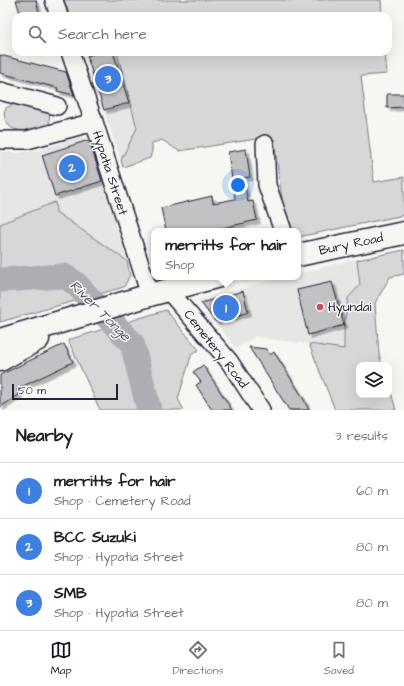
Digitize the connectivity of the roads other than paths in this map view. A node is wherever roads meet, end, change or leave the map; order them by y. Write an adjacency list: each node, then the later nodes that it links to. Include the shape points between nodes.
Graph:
1 (54, 0): 2 (street)
2 (58, 12)
3 (71, 56): 6 (street, Hypatia Street)
4 (0, 91): 5 (street)
5 (57, 106)
6 (94, 122): 7 (street, via 27,140); 12 (street, Hypatia Street)
7 (0, 140)
8 (265, 144): 9 (street, via 268,192)
9 (282, 228)
10 (404, 233): 11 (main road, Bury Road)
11 (301, 254)
12 (151, 271)
13 (154, 280): 15 (street, Hypatia Street)
14 (205, 280): 15 (main road)
15 (159, 292): 16 (main road); 19 (street, Cemetery Road, via 228,361)
16 (81, 316): 17 (main road); 18 (main road)
17 (0, 340)
18 (0, 360)
19 (261, 410)

